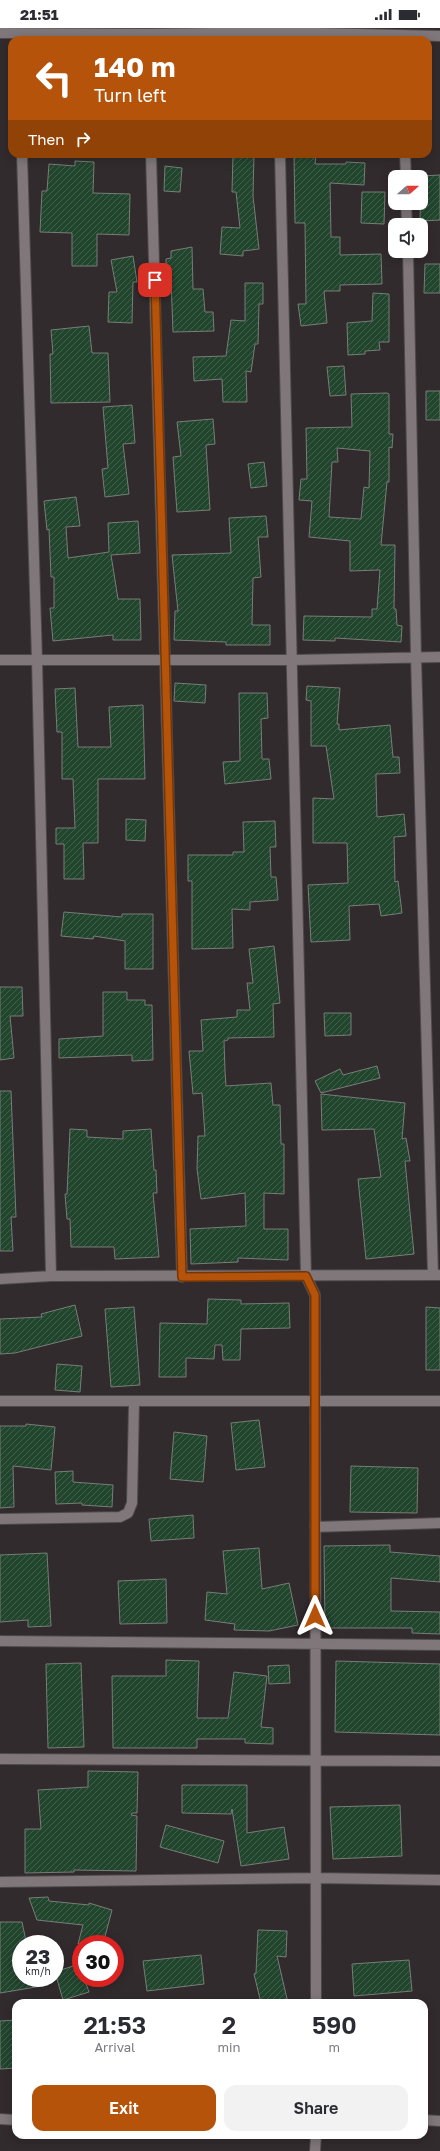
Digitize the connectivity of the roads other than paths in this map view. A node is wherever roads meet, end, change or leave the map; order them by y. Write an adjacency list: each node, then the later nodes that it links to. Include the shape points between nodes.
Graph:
1 (0, 33): 3 (street)
2 (277, 33): 4 (street); 5 (street)
3 (18, 34): 4 (street)
4 (148, 34)
5 (403, 35): 6 (street)
6 (440, 36)
7 (22, 158): 16 (street)
8 (151, 158): 17 (street)
9 (280, 158): 18 (street)
10 (405, 158): 11 (street)
11 (406, 170)
12 (408, 258): 13 (street)
13 (416, 657): 14 (street); 18 (street); 19 (street)
14 (440, 657)
15 (0, 660): 16 (street)
16 (37, 660): 17 (street); 20 (street)
17 (166, 660): 18 (street); 22 (street)
18 (293, 660): 21 (street)
19 (437, 1275): 21 (street)
20 (51, 1276): 22 (street); 23 (street)
21 (306, 1276): 22 (street); 27 (street, via 315,1295)
22 (182, 1277)
23 (0, 1279)
24 (440, 1401): 27 (street)
25 (0, 1402): 26 (street)
26 (134, 1402): 27 (street); 28 (street, via 132,1504 128,1513 120,1517)
27 (315, 1402): 30 (street)
28 (0, 1519)
29 (440, 1523): 30 (street)
30 (315, 1527): 33 (street)
31 (0, 1641): 33 (street)
32 (440, 1644): 33 (street)
33 (315, 1645): 35 (street)
34 (0, 1759): 35 (street)
35 (315, 1760): 36 (street); 37 (street)
36 (440, 1761)
37 (316, 1878): 38 (street); 39 (street); 40 (street)
38 (440, 1880)
39 (0, 1882)
40 (316, 1999)
41 (0, 2119): 42 (street)
42 (12, 2120)
43 (428, 2120): 44 (street)
44 (440, 2121)
45 (316, 2139): 46 (street)
46 (315, 2151)

